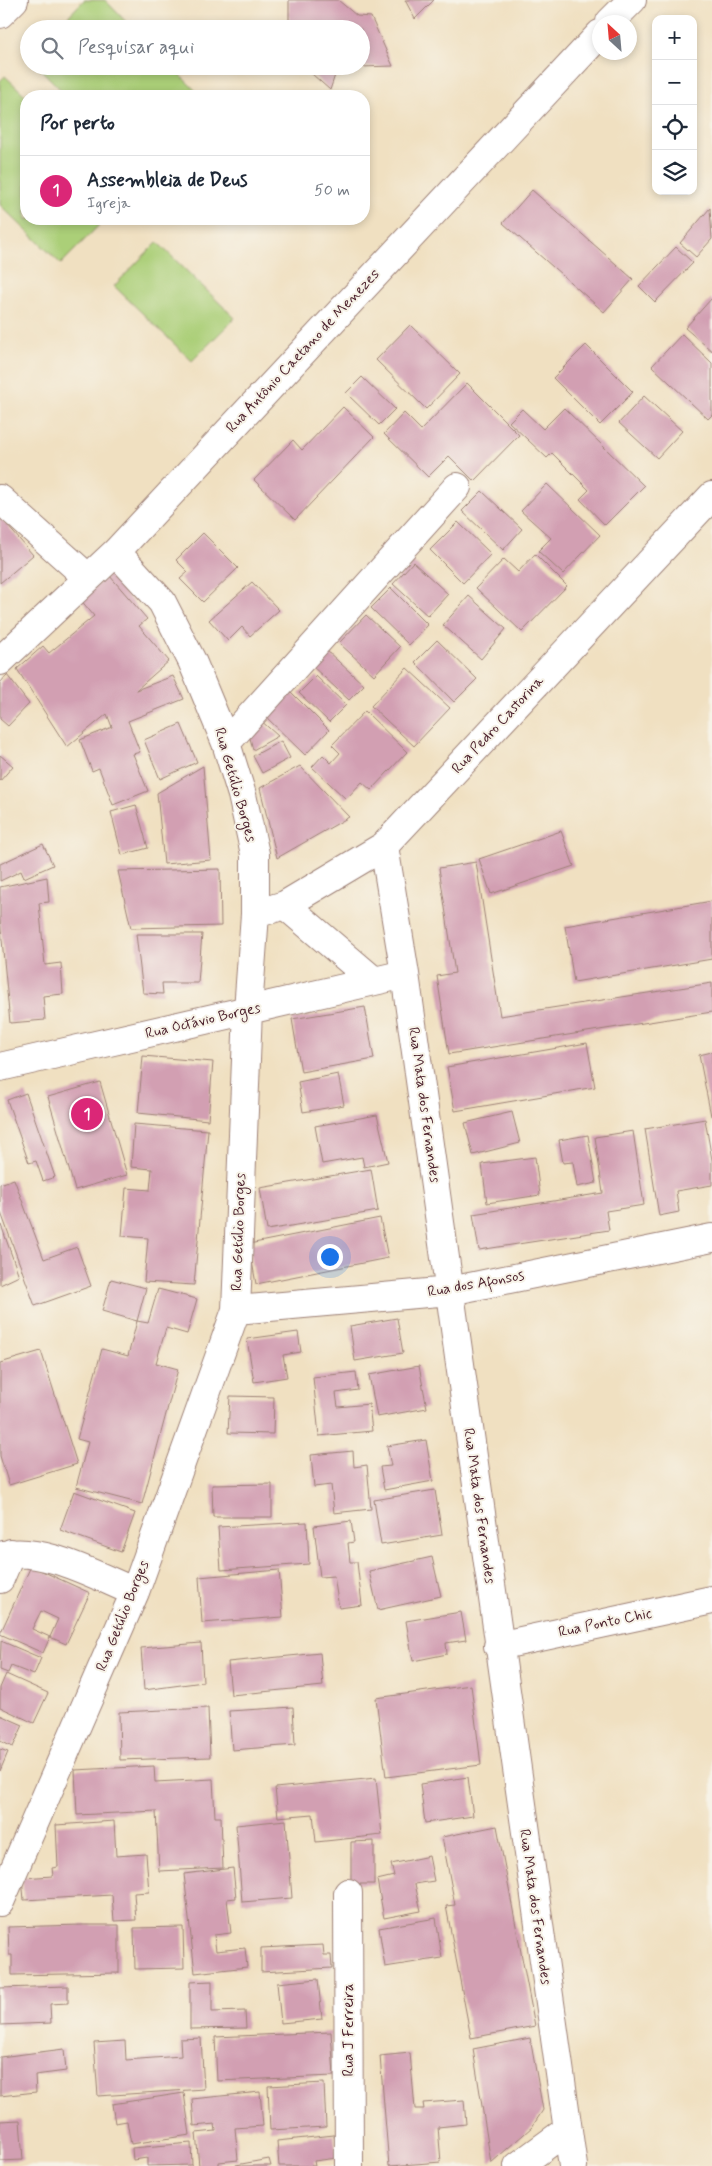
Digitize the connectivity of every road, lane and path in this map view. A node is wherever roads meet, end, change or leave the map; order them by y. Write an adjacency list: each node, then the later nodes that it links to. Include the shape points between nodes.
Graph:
1 (14, 0): 3 (street)
2 (632, 0): 4 (street)
3 (0, 14)
4 (617, 15)
5 (592, 43): 9 (street, Rua Antônio Caetano de Menezes)
6 (457, 487): 12 (street)
7 (712, 496): 13 (street, Rua Pedro Castorina)
8 (0, 499): 10 (street)
9 (116, 552): 10 (street, Rua Antônio Caetano de Menezes); 12 (street, Rua Getúlio Borges, via 162,602 192,660)
10 (87, 577): 11 (street, Rua Antônio Caetano de Menezes)
11 (0, 661)
12 (226, 743): 15 (street, Rua Getúlio Borges, via 255,854)
13 (384, 846): 14 (street, Rua Pedro Castorina); 16 (street, Rua Mata dos Fernandes)
14 (285, 905): 15 (street, Rua Pedro Castorina); 17 (street)
15 (255, 914): 18 (street, Rua Getúlio Borges)
16 (405, 974): 17 (street, Rua Octávio Borges); 21 (street, Rua Mata dos Fernandes)
17 (374, 981): 18 (street, Rua Octávio Borges)
18 (248, 1010): 19 (street, Rua Octávio Borges); 22 (street, Rua Getúlio Borges)
19 (0, 1067)
20 (712, 1238): 21 (street, Rua dos Afonsos)
21 (450, 1291): 22 (street, Rua dos Afonsos); 27 (street, Rua Mata dos Fernandes)
22 (236, 1310): 25 (street, Rua Getúlio Borges)
23 (6, 1554): 24 (street); 25 (street, via 36,1554)
24 (0, 1579)
25 (135, 1592): 29 (street, Rua Getúlio Borges)
26 (712, 1600): 27 (street, Rua Ponto Chic)
27 (498, 1646): 30 (street, Rua Mata dos Fernandes)
28 (348, 1893): 31 (street, Rua J Ferreira)
29 (0, 1902)
30 (567, 2130): 32 (street); 33 (street, Rua Mata dos Fernandes)
31 (349, 2166)
32 (518, 2166)
33 (573, 2166)

